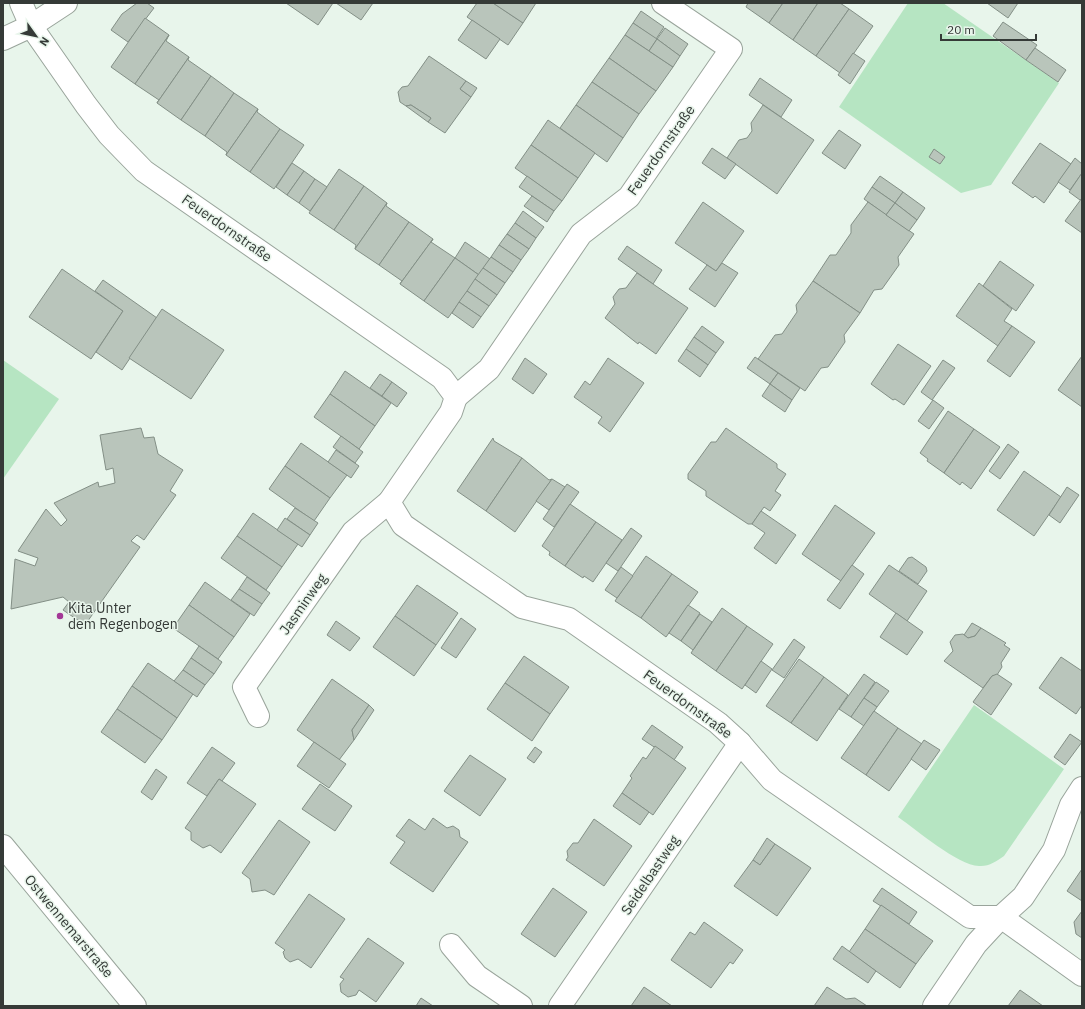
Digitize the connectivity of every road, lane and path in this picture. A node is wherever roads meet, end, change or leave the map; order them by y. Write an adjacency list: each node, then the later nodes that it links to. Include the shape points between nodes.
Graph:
1 (21, 3): 4 (street, Feuerdornstraße)
2 (66, 3): 4 (street)
3 (663, 3): 6 (street, Feuerdornstraße, via 731,49 629,197 581,234 489,369)
4 (31, 26): 5 (street); 6 (street, Feuerdornstraße, via 109,135 144,171 442,378)
5 (3, 40)
6 (456, 397): 7 (street, Feuerdornstraße, via 451,412)
7 (388, 502): 8 (street, Jasminweg, via 353,532 244,687); 9 (street, Feuerdornstraße, via 403,525 522,607 569,619 718,723)
8 (258, 716)
9 (740, 743): 12 (street, Feuerdornstraße, via 772,780 970,917); 17 (street, Seidelbastweg)
10 (1082, 788): 12 (street, via 1071,805 1054,850 1023,897)
11 (3, 846): 15 (street, Ostwennemarstraße)
12 (1001, 917): 14 (street); 18 (street, via 976,944)
13 (451, 945): 16 (street, via 477,976)
14 (1082, 975)
15 (135, 1006)
16 (522, 1006)
17 (560, 1006)
18 (934, 1006)

